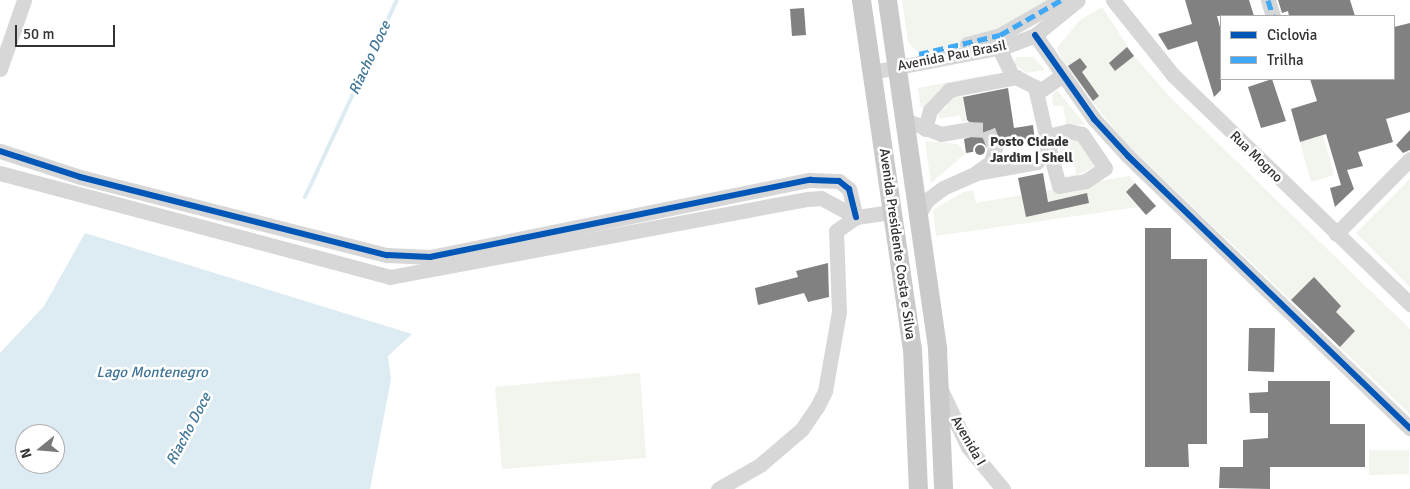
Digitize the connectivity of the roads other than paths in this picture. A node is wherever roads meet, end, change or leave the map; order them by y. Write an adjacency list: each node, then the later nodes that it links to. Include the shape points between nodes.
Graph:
1 (24, 0): 13 (street)
2 (861, 0): 14 (main road, Avenida Presidente Costa e Silva)
3 (887, 0): 12 (main road, Avenida Presidente Costa e Silva)
4 (1061, 0): 11 (street, via 1000,35)
5 (1078, 0): 9 (street, Avenida Pau Brasil)
6 (1113, 0): 29 (street, Rua Mogno, via 1173,75)
7 (1268, 0): 8 (street)
8 (1273, 15)
9 (1035, 35): 10 (street, Avenida Pau Brasil); 15 (street)
10 (1000, 48): 12 (street, Avenida Pau Brasil); 16 (street, via 1007,68)
11 (919, 54)
12 (898, 67): 14 (street, Avenida Pau Brasil); 18 (main road, Avenida Presidente Costa e Silva)
13 (0, 69)
14 (872, 72): 26 (main road, Avenida Presidente Costa e Silva)
15 (1061, 76): 17 (street); 32 (street, via 1128,156)
16 (1017, 78): 17 (street); 19 (street, via 949,90 930,110)
17 (1037, 93): 25 (street, via 1048,142 1037,162)
18 (905, 120): 19 (street); 27 (main road, Avenida Presidente Costa e Silva)
19 (925, 129): 20 (street, via 941,134)
20 (968, 129)
21 (995, 148): 25 (street, via 991,162)
22 (0, 151): 28 (street, via 52,170 387,255 430,257 810,180 839,181 849,189)
23 (1410, 159): 29 (street)
24 (0, 173): 28 (street, via 390,277 808,199 820,198)
25 (976, 173): 27 (street, via 938,192)
26 (893, 212): 28 (street); 34 (main road, Avenida Presidente Costa e Silva, via 917,395)
27 (919, 214): 31 (main road, Avenida Presidente Costa e Silva)
28 (856, 217): 33 (street, via 836,231 839,312 825,391 817,407 802,429 760,465)
29 (1336, 234): 30 (street, Rua Mogno)
30 (1410, 304)
31 (940, 388): 35 (main road, Avenida Presidente Costa e Silva); 36 (street, Avenida I, via 968,447)
32 (1410, 428)
33 (718, 489)
34 (918, 489)
35 (943, 489)
36 (1003, 489)

